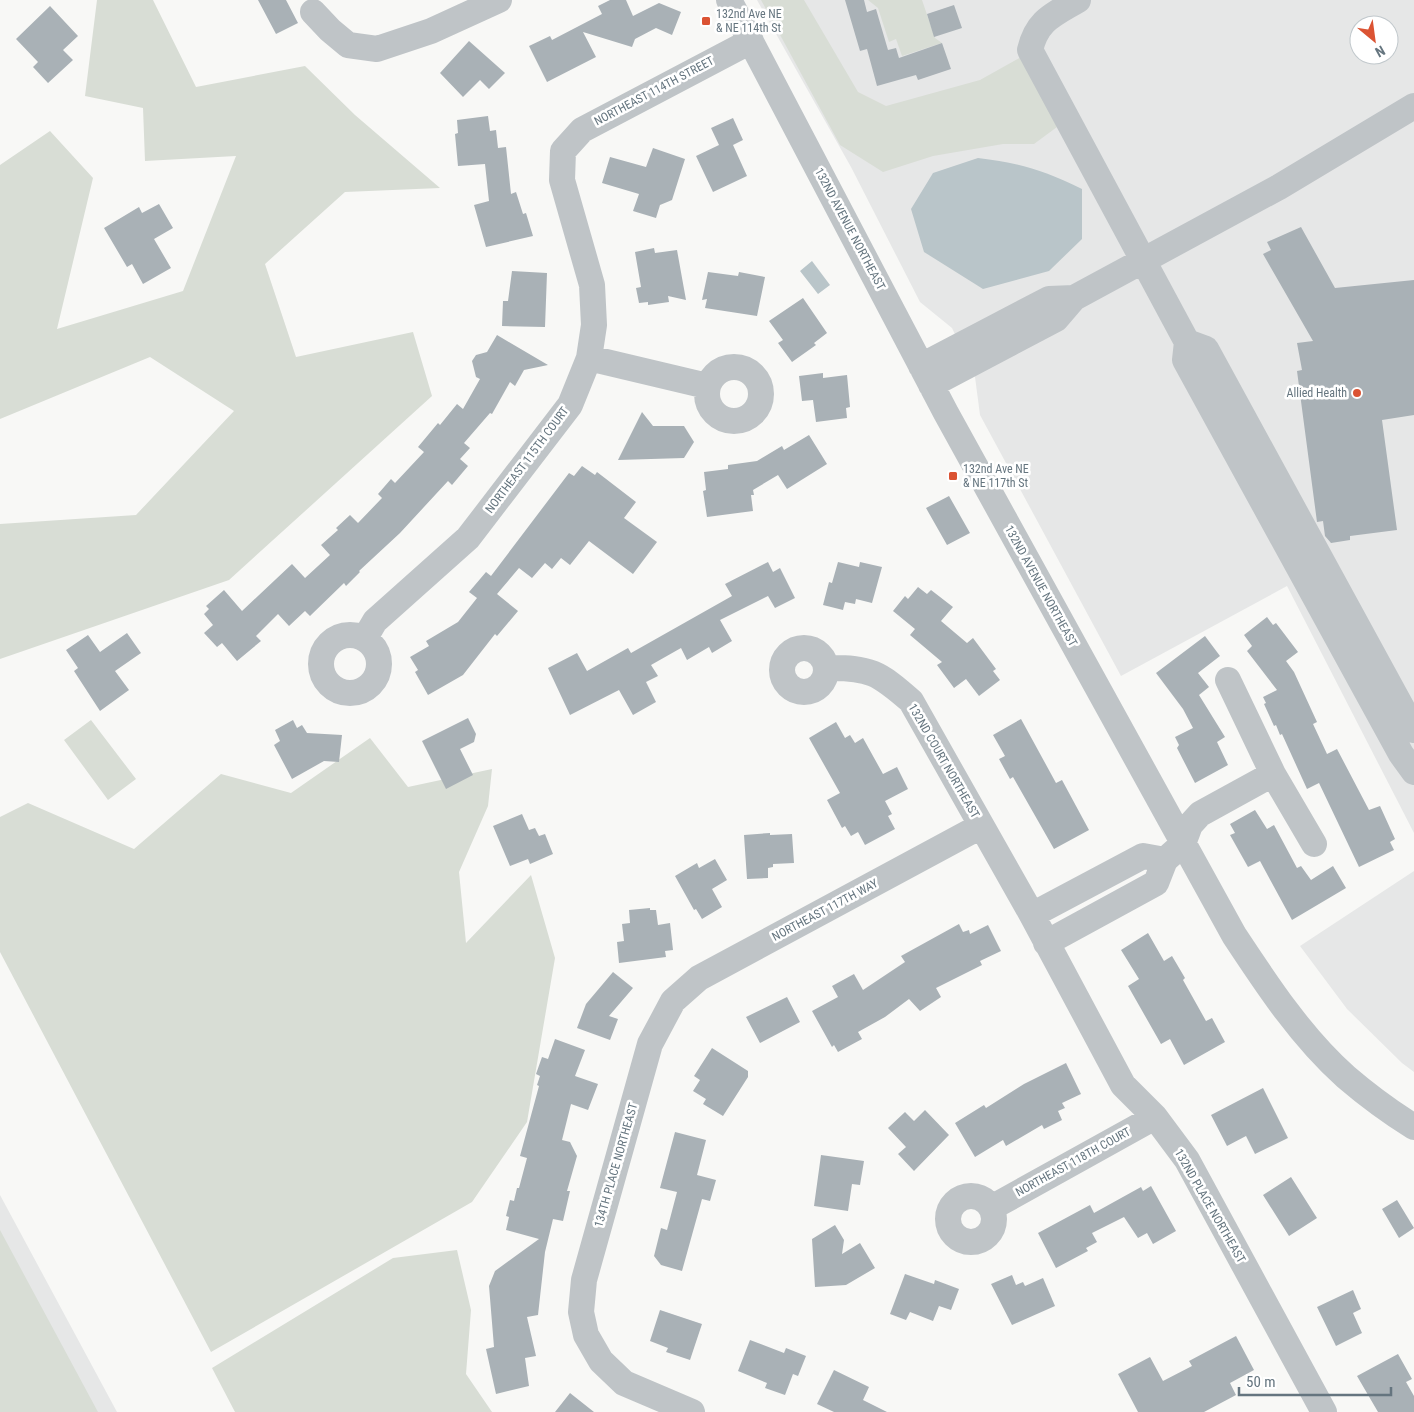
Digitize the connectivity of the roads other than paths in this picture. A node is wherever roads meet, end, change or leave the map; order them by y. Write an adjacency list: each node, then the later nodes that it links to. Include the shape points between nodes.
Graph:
1 (499, 0): 4 (street, via 431,31 377,49 348,45)
2 (729, 0): 5 (street, 132ND AVENUE NORTHEAST)
3 (1078, 0): 8 (street, via 1041,23 1033,35 1030,50)
4 (313, 12)
5 (751, 41): 7 (street, NORTHEAST 114TH STREET, via 582,130); 11 (street, 132ND AVENUE NORTHEAST)
6 (1414, 106): 8 (street, via 1279,187)
7 (564, 151): 10 (street, NORTHEAST 115TH COURT, via 562,180 592,285 594,325)
8 (1142, 262): 9 (street); 11 (street, via 1074,298 1056,319)
9 (1187, 342): 16 (street, via 1206,349); 17 (street, via 1185,360 1401,754)
10 (589, 358): 12 (street); 13 (street, NORTHEAST 115TH COURT, via 570,405 468,538 375,621)
11 (926, 376): 21 (street, 132ND AVENUE NORTHEAST)
12 (708, 386)
13 (365, 638)
14 (826, 668): 19 (street, 132ND COURT NORTHEAST, via 855,667 885,678 911,701)
15 (1228, 680): 18 (street)
16 (1414, 730)
17 (1414, 772)
18 (1273, 774): 20 (street); 21 (street, via 1200,814)
19 (981, 826): 22 (street, 132ND PLACE NORTHEAST); 24 (street, NORTHEAST 117TH WAY, via 699,978)
20 (1314, 844)
21 (1174, 852): 22 (street, via 1143,856); 23 (street, via 1156,883); 26 (street, 132ND AVENUE NORTHEAST, via 1301,1030 1345,1076)
22 (1032, 915): 23 (street, 132ND PLACE NORTHEAST)
23 (1046, 943): 25 (street, 132ND PLACE NORTHEAST, via 1123,1085)
24 (673, 1001): 28 (street, 134TH PLACE NORTHEAST, via 650,1044 584,1280 581,1312 586,1334 601,1361 624,1384)
25 (1155, 1117): 27 (street, NORTHEAST 118TH COURT); 29 (street, 132ND PLACE NORTHEAST, via 1186,1160)
26 (1414, 1127)
27 (992, 1208)
28 (692, 1412)
29 (1324, 1412)

